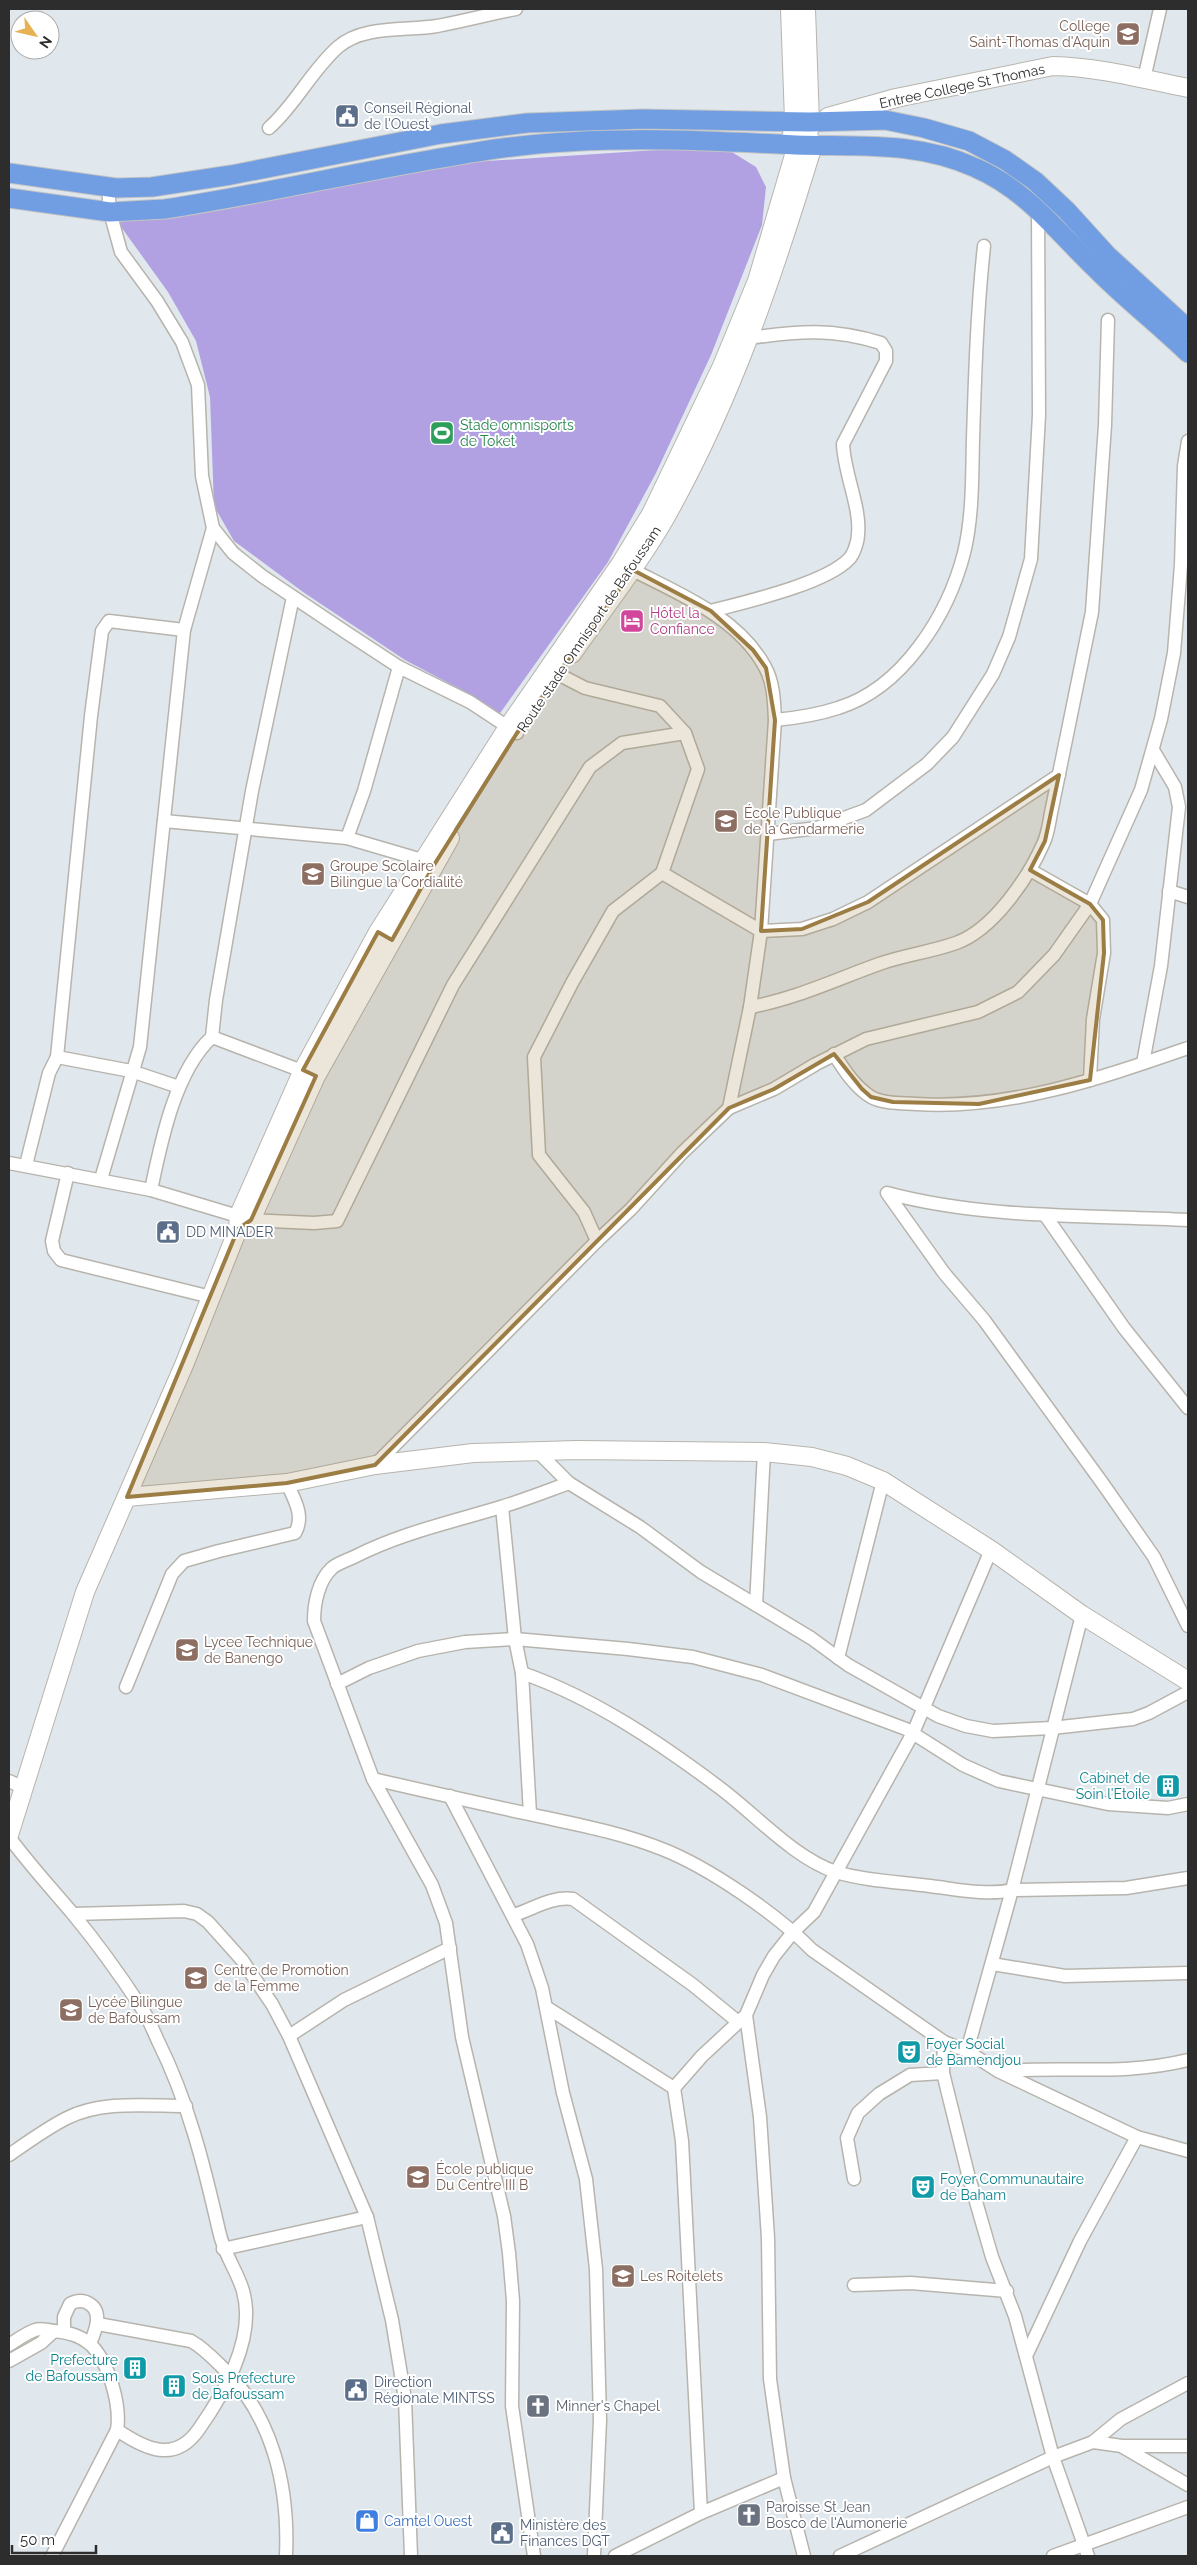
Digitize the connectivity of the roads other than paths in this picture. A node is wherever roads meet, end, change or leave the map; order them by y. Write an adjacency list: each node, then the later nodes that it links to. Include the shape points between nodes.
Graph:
1 (516, 9): 8 (street, via 438,26 360,35 334,51 284,115)
2 (790, 9): 7 (street, Route stade Omnisport de Bafoussam)
3 (806, 9): 7 (street, Route stade Omnisport de Bafoussam)
4 (1160, 9): 5 (street)
5 (1144, 79): 6 (street, Entree College St Thomas); 7 (street, Entree College St Thomas, via 1079,67 1053,66)
6 (1188, 88)
7 (802, 121): 9 (street, Route stade Omnisport de Bafoussam, via 792,134); 11 (main road, via 642,119 527,123 441,134 231,175 152,187); 17 (main road, via 885,120 969,141 1005,160 1035,182 1107,255)
8 (269, 128)
9 (805, 145): 13 (main road, via 876,145 922,150 952,158 1005,184); 14 (main road, via 697,140 505,148 205,203); 18 (street, Route stade Omnisport de Bafoussam, via 770,285); 22 (street, Route stade Omnisport de Bafoussam, via 758,281 722,366)
10 (9, 173): 11 (main road)
11 (108, 187): 14 (street)
12 (9, 198): 14 (main road)
13 (1038, 210): 19 (main road, via 1098,272); 35 (street, via 1039,415 1031,559 1012,628 993,674 953,737 927,764 866,810 817,828)
14 (110, 212): 21 (street, via 121,252 182,342 198,384 202,476)
15 (984, 246): 28 (street, via 978,298 971,500 964,553 940,616 912,658 870,693 840,708)
16 (1108, 320): 32 (street, via 1105,425 1092,612)
17 (1188, 329)
18 (750, 338): 22 (street, Route stade Omnisport de Bafoussam, via 696,460 664,520); 24 (street, via 818,330 842,333 881,343 886,351 886,361 843,444 857,516 858,534 850,558 832,572 779,592)
19 (1188, 353)
20 (1188, 441): 31 (street, via 1174,653)
21 (213, 528): 23 (street, via 233,553); 25 (street)
22 (627, 566): 24 (street); 27 (street, Route stade Omnisport de Bafoussam); 29 (street, Route stade Omnisport de Bafoussam)
23 (293, 597): 26 (street); 34 (street)
24 (711, 611): 28 (street, via 731,627 766,668)
25 (184, 630): 33 (street); 49 (street, via 109,621 102,631)
26 (399, 666): 29 (street, via 470,702); 36 (street, via 364,791)
27 (558, 674): 29 (street, Route stade Omnisport de Bafoussam); 30 (street, via 585,688 660,706)
28 (775, 720): 35 (street)
29 (512, 730): 37 (street, Route stade Omnisport de Bafoussam); 44 (street, Route stade Omnisport de Bafoussam, via 434,865)
30 (686, 733): 39 (street, via 698,769); 63 (street, via 622,743 590,767 453,985 337,1221)
31 (1153, 750): 40 (street, via 1178,797); 42 (street, via 1142,790)
32 (1058, 775): 38 (street, via 1044,841); 43 (street, via 868,902 802,929)
33 (164, 821): 34 (street); 51 (street, via 140,1047)
34 (247, 827): 36 (street); 46 (street)
35 (768, 834): 43 (street)
36 (347, 838): 37 (street)
37 (422, 860): 44 (street, Route stade Omnisport de Bafoussam)
38 (1030, 870): 42 (street); 45 (street, via 996,914 957,943 910,954 787,998)
39 (662, 873): 43 (street); 64 (street, via 613,911 534,1057 539,1155 584,1212)
40 (1169, 891): 41 (street); 50 (street, via 1161,966)
41 (1188, 897)
42 (1090, 904): 48 (street, via 1054,955 1018,992 978,1012 866,1039); 53 (street, via 1103,920 1104,935 1093,1019)
43 (761, 931): 45 (street)
44 (385, 936): 52 (street, Route stade Omnisport de Bafoussam)
45 (750, 1007): 55 (street)
46 (212, 1037): 52 (street); 54 (street)
47 (1188, 1048): 50 (street)
48 (834, 1054): 53 (street, via 847,1074 871,1097 893,1102 954,1106 979,1104 1033,1095); 55 (street, via 774,1089)
49 (57, 1057): 51 (street); 57 (street)
50 (1143, 1063): 53 (street)
51 (131, 1071): 54 (street); 59 (street)
52 (309, 1073): 63 (street, Route stade Omnisport de Bafoussam)
53 (1090, 1080)
54 (178, 1087): 60 (street)
55 (729, 1108): 64 (street)
56 (9, 1163): 57 (street)
57 (26, 1165): 58 (street)
58 (68, 1173): 59 (street); 65 (street, via 52,1241 61,1260)
59 (101, 1179): 60 (street)
60 (151, 1190): 63 (street)
61 (1045, 1216): 62 (street); 66 (street, via 1124,1328); 78 (street, via 925,1203 887,1192 944,1273 984,1320 1154,1557)
62 (1188, 1220)
63 (243, 1222): 65 (street, Route stade Omnisport de Bafoussam)
64 (597, 1241): 69 (street)
65 (211, 1297): 73 (street, Route stade Omnisport de Bafoussam)
66 (1188, 1408)
67 (537, 1450): 68 (street); 69 (street, via 473,1453); 72 (street)
68 (764, 1452): 70 (street, via 812,1457 847,1466); 76 (street)
69 (375, 1465): 71 (street)
70 (883, 1481): 75 (street); 80 (street)
71 (287, 1483): 73 (street); 84 (street, via 299,1512 300,1525 295,1533 219,1550 177,1567)
72 (569, 1483): 74 (street); 76 (street)
73 (127, 1497): 90 (street, Route stade Omnisport de Bafoussam, via 85,1592)
74 (502, 1507): 79 (street); 83 (street, via 424,1529 366,1551 333,1568 320,1586 314,1621)
75 (991, 1550): 77 (street); 86 (street)
76 (756, 1605): 80 (street)
77 (1082, 1615): 82 (street); 87 (street)
78 (1188, 1626)
79 (515, 1639): 81 (street); 83 (street, via 466,1642 418,1651 369,1668); 88 (street, via 693,1658 762,1675)
80 (838, 1658): 86 (street)
81 (522, 1673): 94 (street); 96 (street, via 573,1693 670,1753 721,1789 798,1852)
82 (1188, 1681)
83 (337, 1684): 89 (street)
84 (126, 1687)
85 (1188, 1692): 87 (street, via 1149,1714 1133,1719)
86 (924, 1710): 87 (street, via 966,1726 993,1731); 88 (street)
87 (1052, 1728): 91 (street)
88 (913, 1733): 91 (street, via 963,1765 999,1781); 96 (street)
89 (373, 1779): 92 (street); 102 (street, via 438,1898)
90 (16, 1784): 95 (street, Route stade Omnisport de Bafoussam)
91 (1039, 1789): 93 (street, via 1108,1804 1168,1808); 98 (street)
92 (450, 1796): 94 (street); 100 (street)
93 (1188, 1804)
94 (530, 1814): 101 (street, via 630,1837 663,1849 694,1863)
95 (9, 1836): 99 (street, via 34,1871)
96 (836, 1872): 98 (street, via 989,1893); 101 (street, via 814,1912)
97 (1188, 1878): 98 (street, via 1126,1888)
98 (1012, 1890): 103 (street)
99 (73, 1914): 107 (street, via 184,1911 197,1914 242,1960); 114 (street, via 142,2008 178,2080)
100 (514, 1915): 105 (street, via 527,1944); 106 (street, via 557,1899 573,1899)
101 (794, 1931): 106 (street, via 763,1975); 108 (street, via 812,1950)
102 (450, 1948): 107 (street, via 344,2000); 144 (street, via 462,2037 504,2216 513,2301 512,2406)
103 (992, 1964): 104 (street, via 1065,1976); 109 (street)
104 (1188, 1973)
105 (546, 2008): 113 (street); 145 (street, via 563,2092 586,2179 596,2269 600,2420)
106 (741, 2018): 113 (street); 136 (street, via 760,2126 768,2238 770,2379)
107 (289, 2036): 119 (street)
108 (944, 2042): 109 (street); 112 (street)
109 (967, 2051): 111 (street)
110 (1188, 2060): 111 (street, via 1156,2068 1097,2072)
111 (998, 2071): 115 (street)
112 (943, 2072): 118 (street, via 910,2076 879,2094 858,2113 847,2138); 122 (street, via 968,2174 992,2256)
113 (674, 2088): 139 (street, via 682,2142)
114 (186, 2106): 117 (street, via 110,2107 84,2112 68,2117); 120 (street, via 204,2164)
115 (1137, 2137): 116 (street); 127 (street, via 1080,2241)
116 (1188, 2151)
117 (9, 2155)
118 (854, 2179)
119 (367, 2217): 120 (street); 143 (street, via 392,2320 405,2399)
120 (223, 2249): 129 (street, via 243,2288 247,2307 246,2327)
121 (854, 2285): 122 (street, via 911,2283)
122 (1007, 2291): 127 (street)
123 (98, 2324): 124 (street, via 93,2306 74,2302 67,2308); 125 (street); 129 (street, via 191,2340)
124 (59, 2331): 125 (street); 126 (street, via 37,2329); 128 (street)
125 (90, 2344): 131 (street, via 102,2362 117,2400)
126 (9, 2345)
127 (1026, 2356): 135 (street)
128 (9, 2361)
129 (232, 2376): 131 (street, via 195,2436 179,2448 161,2450 145,2447); 142 (street, via 252,2402 269,2436 279,2470 287,2524)
130 (1188, 2383): 132 (street, via 1121,2419)
131 (117, 2430): 141 (street)
132 (1092, 2442): 133 (street); 135 (street)
133 (1122, 2446): 134 (street); 137 (street)
134 (1188, 2446)
135 (1053, 2457): 140 (street); 148 (street)
136 (784, 2478): 139 (street); 147 (street)
137 (1188, 2485)
138 (1188, 2507): 140 (street)
139 (701, 2514): 146 (street)
140 (1084, 2544): 149 (street); 150 (street)
141 (52, 2556)
142 (286, 2556)
143 (411, 2556)
144 (534, 2556)
145 (594, 2556)
146 (615, 2556)
147 (804, 2556)
148 (840, 2556)
149 (1053, 2556)
150 (1088, 2556)

